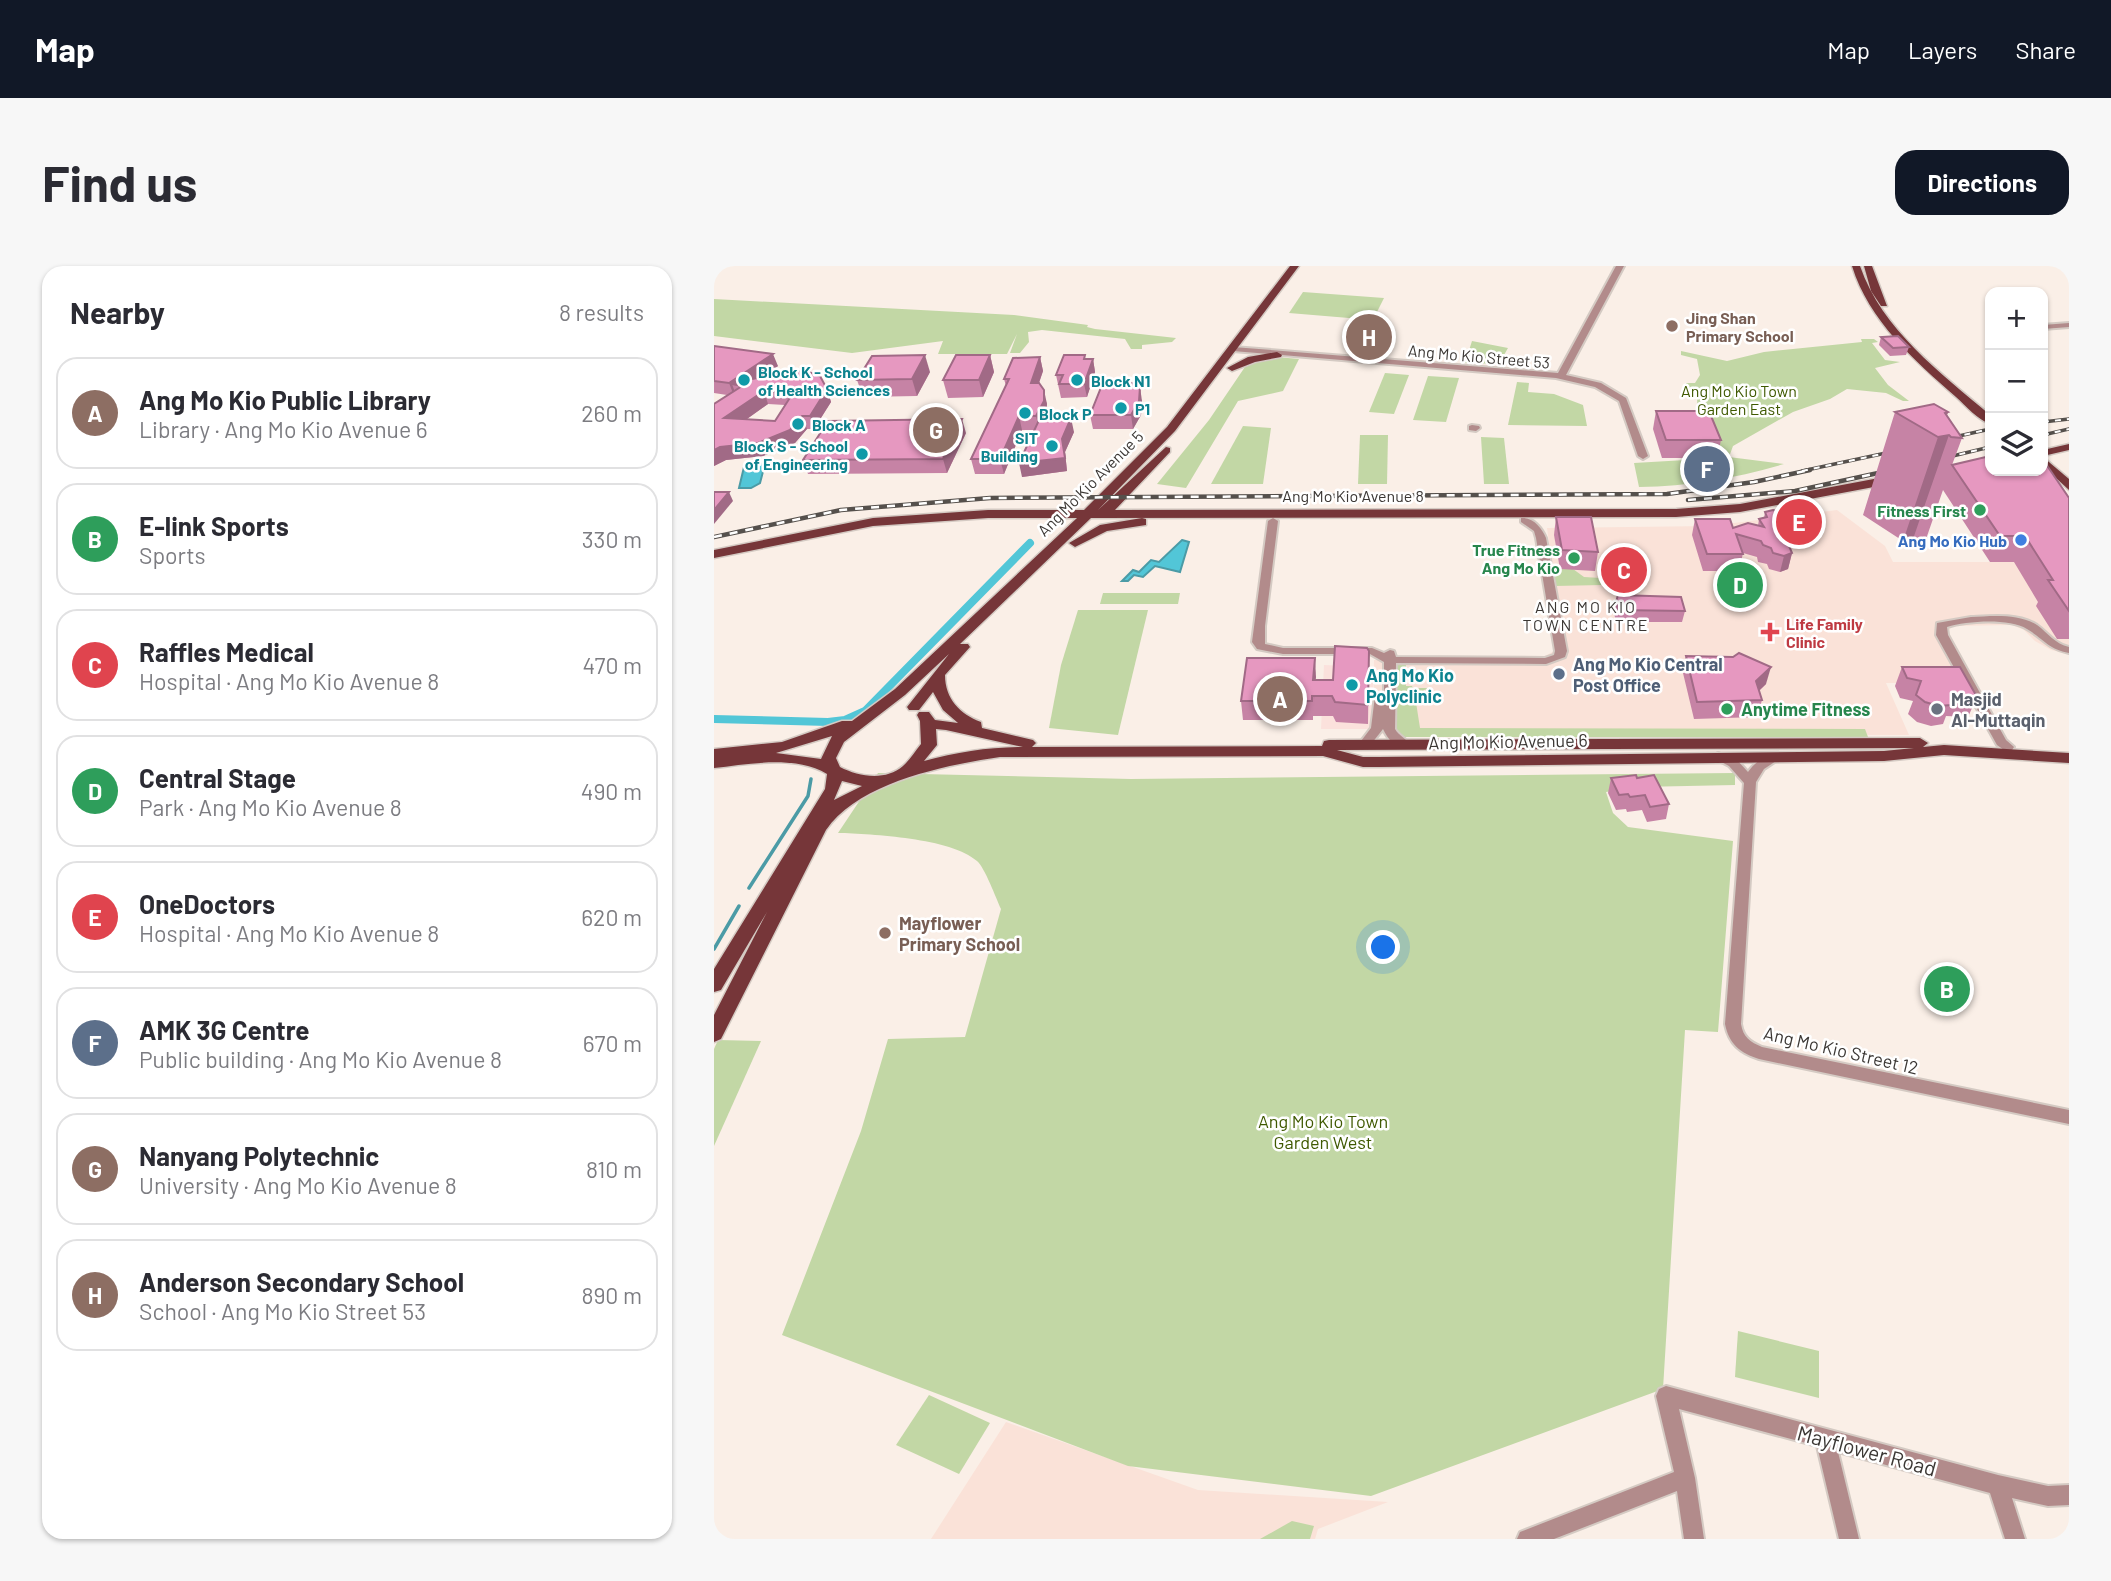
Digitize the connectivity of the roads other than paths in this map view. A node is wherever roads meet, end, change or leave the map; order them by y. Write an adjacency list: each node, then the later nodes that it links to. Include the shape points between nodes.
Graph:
1 (1295, 266): 6 (main road, Ang Mo Kio Avenue 5)
2 (1306, 266): 6 (main road, Ang Mo Kio Avenue 5)
3 (1620, 266): 14 (street)
4 (1856, 266): 16 (main road, via 1862,290 1891,327)
5 (1868, 266): 9 (main road, via 1875,291)
6 (1291, 278): 10 (main road, Ang Mo Kio Avenue 5)
7 (2069, 324): 8 (street)
8 (2048, 325)
9 (1924, 345)
10 (1239, 351): 11 (street, Ang Mo Kio Street 53); 13 (main road, Ang Mo Kio Avenue 5); 14 (street, Ang Mo Kio Street 53); 28 (main road, Ang Mo Kio Avenue 5)
11 (1277, 355): 13 (main road); 14 (street, Ang Mo Kio Street 53)
12 (1942, 363): 15 (main road)
13 (1232, 368): 25 (main road, Ang Mo Kio Avenue 5)
14 (1561, 377): 21 (street, Ang Mo Kio Street 53, via 1598,385 1623,400)
15 (1985, 404)
16 (1985, 416)
17 (2069, 438): 18 (main road)
18 (2048, 443)
19 (2069, 447): 20 (main road)
20 (2048, 452)
21 (1641, 454)
22 (2048, 465): 26 (main road)
23 (1910, 475): 33 (main road, Ang Mo Kio Avenue 8, via 1740,509)
24 (2045, 476): 29 (main road)
25 (1135, 484): 31 (main road, via 1135,497 1147,507); 34 (main road, Ang Mo Kio Avenue 5)
26 (2069, 486)
27 (1902, 487): 35 (main road, Ang Mo Kio Avenue 8, via 1719,518)
28 (1102, 498): 30 (main road); 34 (main road, Ang Mo Kio Avenue 5)
29 (2069, 502)
30 (1058, 512): 34 (main road, Ang Mo Kio Avenue 8); 40 (main road, Ang Mo Kio Avenue 8, via 873,522)
31 (1166, 512): 32 (main road, Ang Mo Kio Avenue 8); 34 (main road, Ang Mo Kio Avenue 8)
32 (1445, 516): 33 (main road, Ang Mo Kio Avenue 8); 37 (main road, Ang Mo Kio Avenue 8)
33 (1527, 516): 35 (main road, Ang Mo Kio Avenue 8); 42 (street, via 1540,532)
34 (1093, 517): 36 (main road, Ang Mo Kio Avenue 8); 38 (main road, Ang Mo Kio Avenue 8); 39 (main road, Ang Mo Kio Avenue 5)
35 (1541, 520): 42 (street)
36 (1145, 521): 37 (main road, Ang Mo Kio Avenue 8); 39 (main road)
37 (1273, 521): 44 (street, via 1258,645 1377,645 1386,649)
38 (1046, 522): 39 (main road); 41 (main road, Ang Mo Kio Avenue 8, via 862,532)
39 (1070, 539): 45 (main road, Ang Mo Kio Avenue 5); 46 (main road, Ang Mo Kio Avenue 5)
40 (714, 554)
41 (714, 562)
42 (1547, 565): 44 (street, via 1559,656 1546,660)
43 (2069, 650): 54 (street, via 2050,645 2032,627 2017,621 1941,625)
44 (1386, 658): 51 (street, via 1377,729); 52 (street, via 1389,729)
45 (938, 674): 47 (main road, Ang Mo Kio Avenue 5); 53 (main road, via 937,684 948,708 968,723 1002,733)
46 (886, 705): 47 (main road); 50 (main road); 62 (main road, via 838,739 828,758)
47 (914, 707): 48 (main road)
48 (928, 724): 49 (main road, Ang Mo Kio Avenue 6); 63 (main road, via 929,745 924,754)
49 (960, 728): 53 (main road, Ang Mo Kio Avenue 6, via 1011,741); 59 (main road, via 944,732 934,747 936,754)
50 (816, 737): 55 (main road, via 778,748); 60 (main road, via 827,739 828,746 819,756)
51 (1364, 745): 52 (main road, Ang Mo Kio Avenue 6); 53 (main road, Ang Mo Kio Avenue 6)
52 (1404, 745): 54 (main road, Ang Mo Kio Avenue 6, via 1887,741)
53 (1090, 746)
54 (2000, 746): 56 (main road, Ang Mo Kio Avenue 6)
55 (714, 754)
56 (2068, 756): 58 (main road, Ang Mo Kio Avenue 6, via 1944,750 1884,757)
57 (1718, 757): 58 (main road, Ang Mo Kio Avenue 6); 59 (main road, Ang Mo Kio Avenue 6, via 1371,762 1323,751 1017,752); 64 (street, via 1733,763)
58 (1776, 757): 64 (street, via 1762,763)
59 (949, 759): 63 (main road, Ang Mo Kio Avenue 6)
60 (801, 761): 61 (main road, via 767,757); 62 (main road, via 824,766); 65 (main road, via 821,771)
61 (714, 763)
62 (835, 774): 63 (main road, via 862,782); 65 (main road)
63 (893, 778): 66 (main road, via 832,809)
64 (1750, 782): 69 (street, Ang Mo Kio Street 12, via 1733,1024 1744,1046 1807,1065)
65 (828, 797): 66 (main road)
66 (792, 866): 67 (main road); 68 (main road)
67 (714, 985)
68 (714, 1034)
69 (2069, 1117)
70 (1825, 1439): 71 (street, Mayflower Road, via 1666,1396); 72 (street, Mayflower Road); 76 (street)
71 (1685, 1478): 74 (street); 75 (street)
72 (1998, 1485): 73 (street, Mayflower Road, via 2048,1496); 77 (street)
73 (2069, 1495)
74 (1527, 1539)
75 (1694, 1539)
76 (1849, 1539)
77 (2015, 1539)

